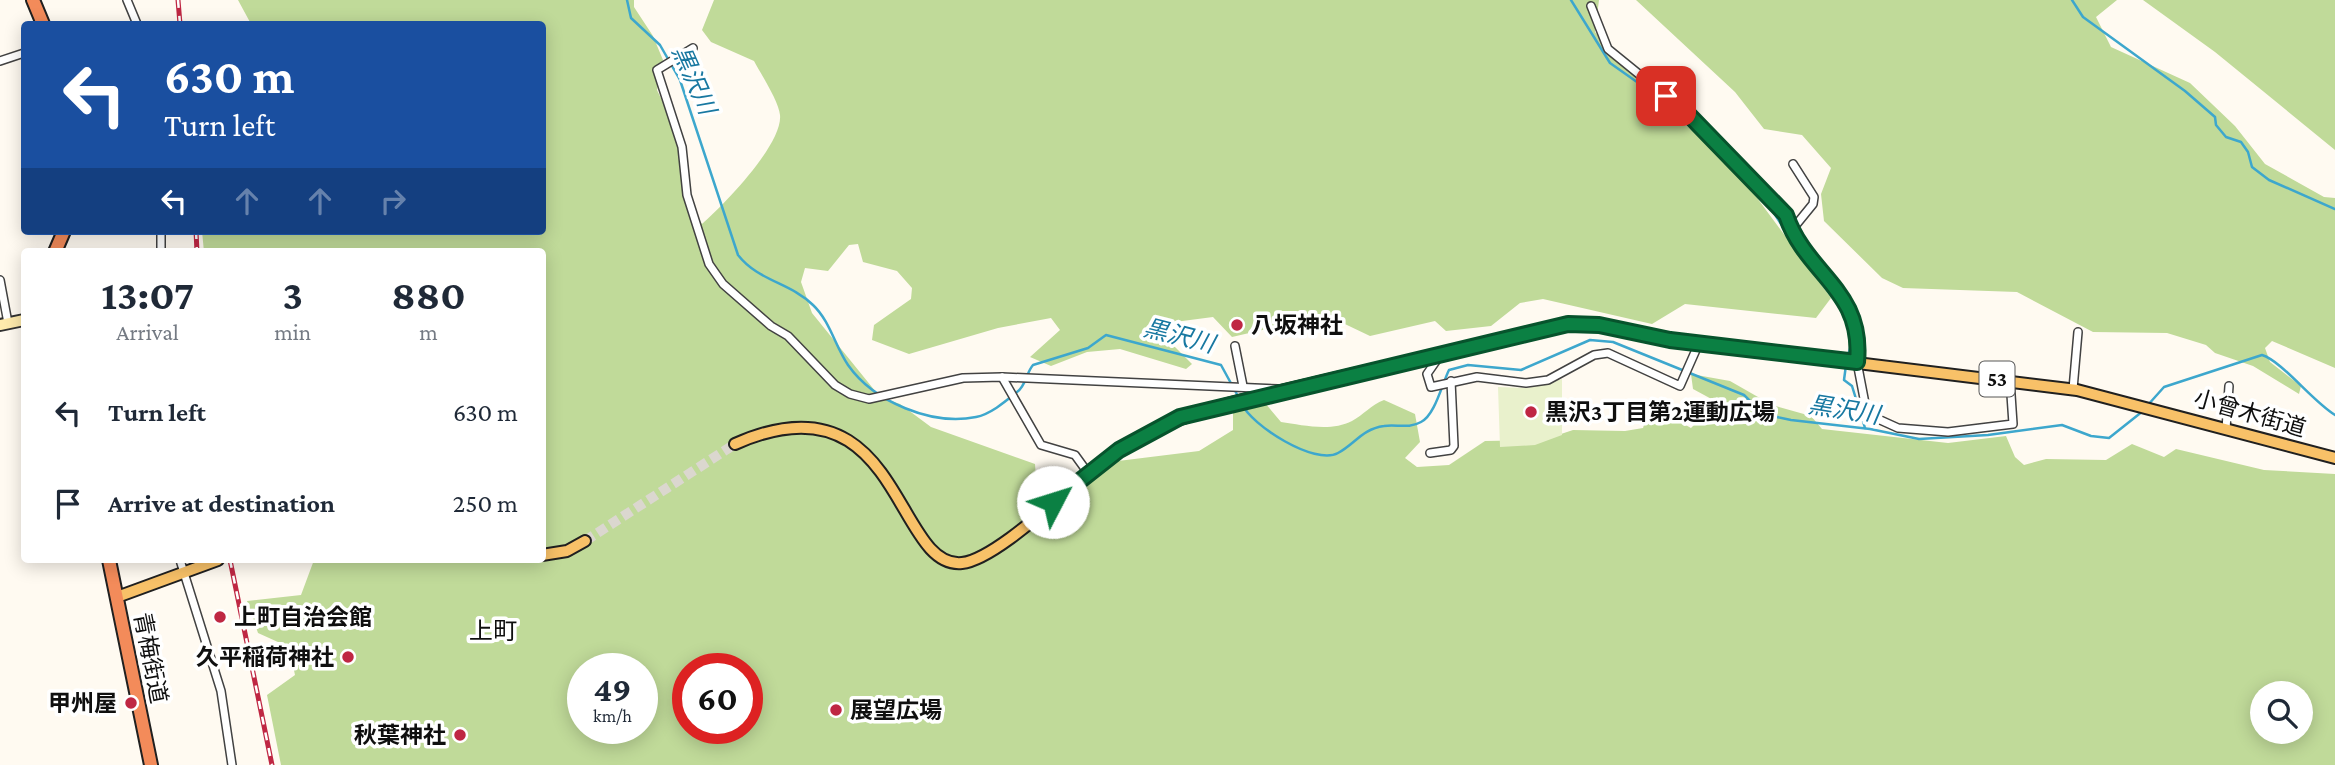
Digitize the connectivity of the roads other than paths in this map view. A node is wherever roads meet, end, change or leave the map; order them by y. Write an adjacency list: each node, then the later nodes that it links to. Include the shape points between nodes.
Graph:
1 (33, 0): 4 (highway)
2 (127, 0): 5 (street)
3 (1591, 6): 10 (street, via 1608,49 1688,114 1786,215)
4 (42, 21)
5 (136, 21)
6 (693, 48): 18 (street, via 657,70 682,147 687,195 709,264 723,284 850,394 876,397 963,378)
7 (21, 54): 8 (street)
8 (0, 61)
9 (1793, 163): 10 (street, via 1814,197)
10 (1791, 231): 17 (street, via 1848,304 1858,346)
11 (0, 280): 12 (street)
12 (4, 324)
13 (2078, 332): 23 (street)
14 (1699, 343): 16 (main road, 53, via 1568,324); 17 (main road, 53); 20 (street, via 1680,386 1608,353 1536,382 1477,377)
15 (1235, 346): 21 (street)
16 (1442, 352): 20 (street, via 1427,374 1428,382 1431,387); 24 (main road, 53)
17 (1855, 362): 19 (main road, 53); 19 (street, via 1867,414 1898,428 1948,432 2012,424)
18 (1002, 377): 21 (street); 29 (street, via 1041,445 1075,456)
19 (2010, 380): 23 (main road, 53)
20 (1450, 382): 27 (street, via 1454,446)
21 (1240, 386): 24 (street)
22 (2229, 386): 25 (street)
23 (2073, 389): 25 (main road, 小曾木街道 / 53)
24 (1288, 390): 29 (main road, 53, via 1180,417)
25 (2227, 429): 28 (main road, 小曾木街道 / 53)
26 (735, 444): 29 (main road, 53, via 766,430 793,427 819,430 854,444 885,474 927,548 948,562 962,563 995,547)
27 (1430, 453)
28 (2335, 458)
29 (1088, 474)
30 (585, 541): 31 (main road, via 567,551)
31 (546, 554)
32 (110, 563): 36 (highway, 青梅街道)
33 (181, 563): 35 (street)
34 (210, 563): 35 (main road)
35 (183, 573): 36 (main road); 38 (street, via 221,691)
36 (117, 597): 37 (highway, 青梅街道)
37 (150, 765)
38 (232, 765)

